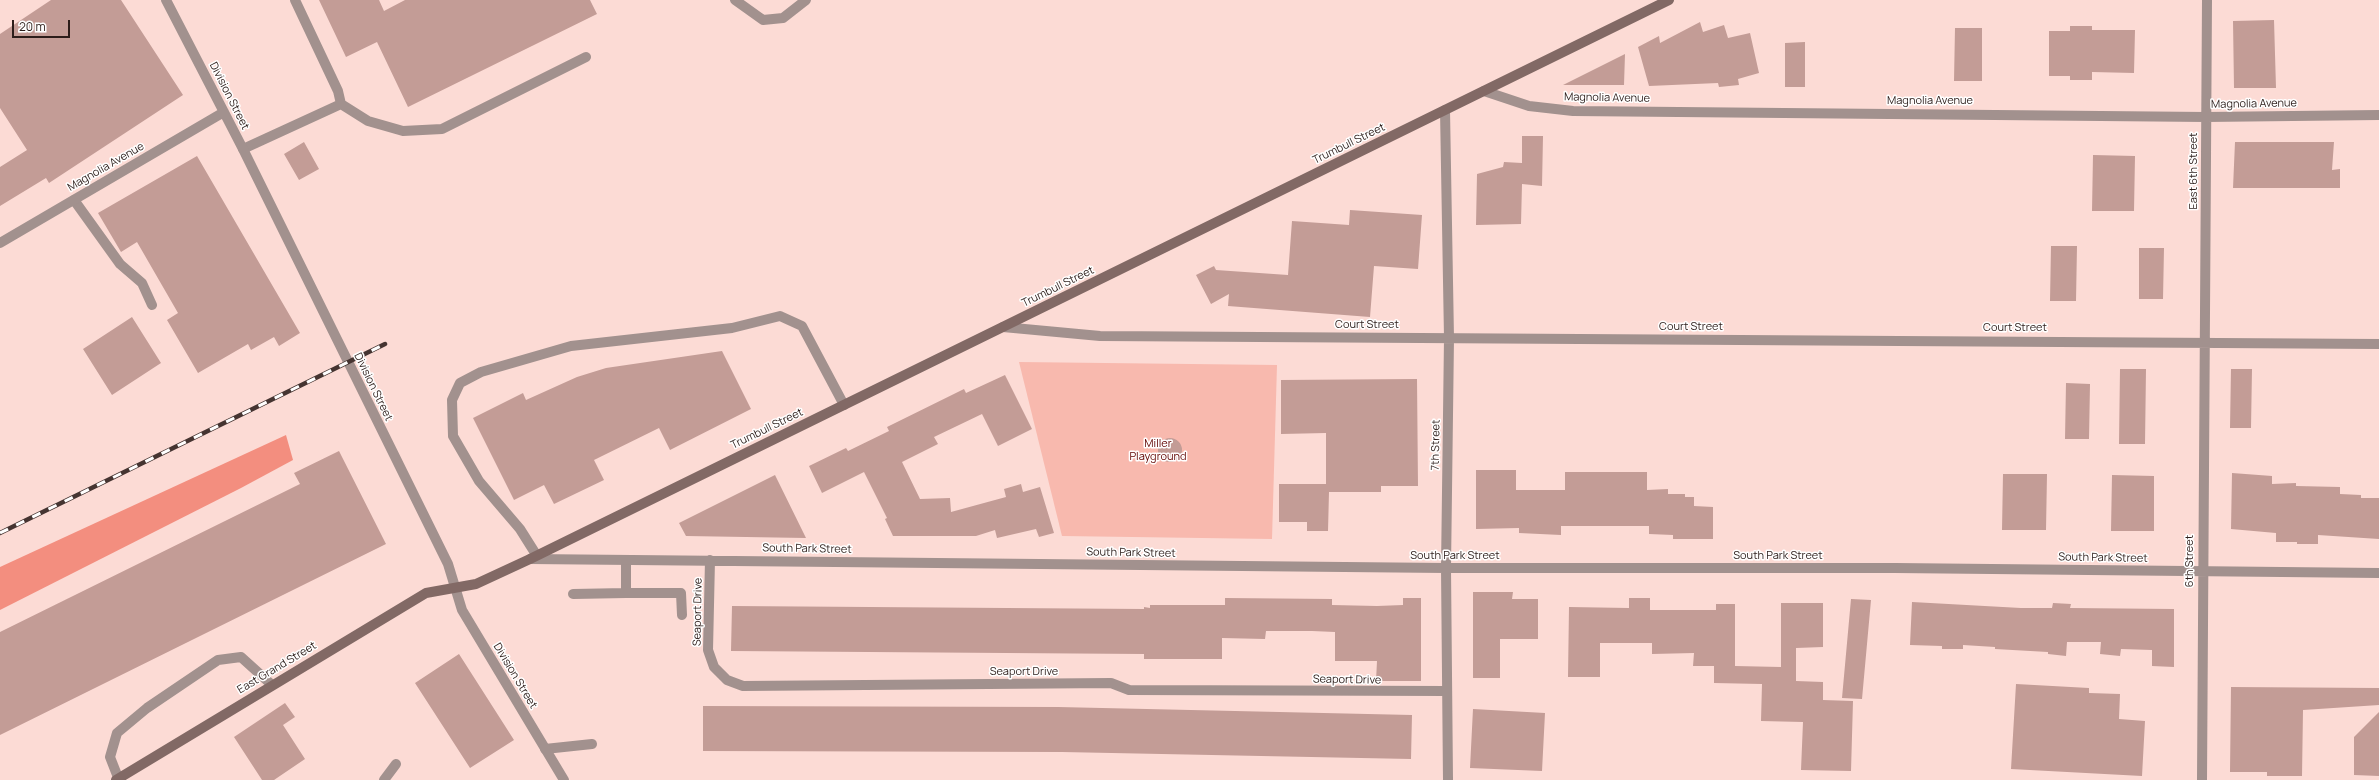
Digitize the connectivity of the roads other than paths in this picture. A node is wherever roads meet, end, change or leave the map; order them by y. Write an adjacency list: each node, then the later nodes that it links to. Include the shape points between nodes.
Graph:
1 (166, 0): 11 (street, Division Street)
2 (294, 0): 9 (street, via 338,91)
3 (735, 0): 4 (street, via 763,20 782,18)
4 (806, 0)
5 (1669, 0): 8 (street, Trumbull Street)
6 (2207, 0): 13 (street, East 6th Street)
7 (586, 57): 9 (street, via 442,129 403,131 368,121)
8 (1484, 91): 10 (street, Trumbull Street); 13 (street, Magnolia Avenue, via 1529,106 1573,110)
9 (341, 104): 14 (street)
10 (1445, 110): 18 (street, Trumbull Street); 19 (street, 7th Street)
11 (224, 112): 14 (street, Division Street); 15 (street, Magnolia Avenue)
12 (2379, 115): 13 (street, Magnolia Avenue)
13 (2206, 117): 20 (street, East 6th Street)
14 (243, 149): 29 (street, Division Street, via 448,564)
15 (74, 200): 16 (street, Magnolia Avenue); 17 (street, via 120,264 142,283)
16 (0, 243)
17 (152, 305)
18 (1003, 327): 19 (street, Court Street, via 1100,336); 22 (street, Trumbull Street)
19 (1449, 338): 20 (street, Court Street); 26 (street, 7th Street)
20 (2205, 342): 21 (street, Court Street); 27 (street, 6th Street)
21 (2379, 344)
22 (844, 405): 23 (street, Trumbull Street); 23 (street, via 802,326 780,316 732,328 571,346 481,372 460,383 452,400 454,436 479,481 520,529)
23 (533, 558): 25 (street, South Park Street); 29 (street, Trumbull Street, via 476,584)
24 (710, 560): 25 (street, South Park Street); 26 (street, South Park Street); 34 (street, Seaport Drive, via 708,650 714,667 727,680 743,686 1111,683 1129,690)
25 (626, 561): 30 (street)
26 (1446, 568): 27 (street, South Park Street, via 1895,568); 34 (street, 7th Street)
27 (2202, 572): 28 (street, South Park Street); 42 (street, 6th Street)
28 (2379, 573)
29 (454, 588): 33 (street, East Grand Street, via 426,593); 36 (street, Division Street, via 462,610)
30 (626, 593): 31 (street); 32 (street, via 681,593)
31 (573, 594)
32 (682, 615)
33 (272, 685): 38 (street, East Grand Street); 38 (street, via 241,657 218,660 147,708 117,733 110,757)
34 (1447, 692): 41 (street, 7th Street)
35 (592, 744): 36 (street)
36 (545, 749): 40 (street, Division Street)
37 (396, 764): 39 (street)
38 (118, 780)
39 (384, 780)
40 (564, 780)
41 (1448, 780)
42 (2202, 780)

